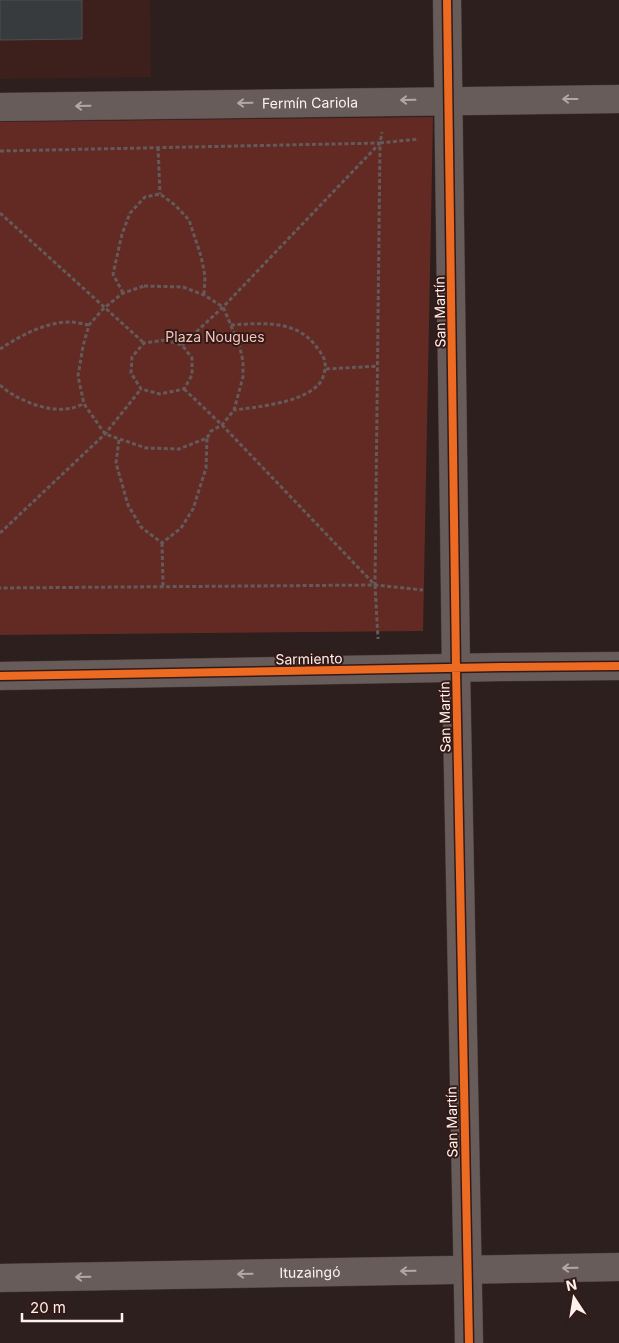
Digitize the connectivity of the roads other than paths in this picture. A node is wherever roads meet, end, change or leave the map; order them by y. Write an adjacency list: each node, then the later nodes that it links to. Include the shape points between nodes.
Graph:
1 (447, 0): 3 (street, San Martín)
2 (619, 98): 3 (street, Fermín Cariola, one-way to 3)
3 (449, 100): 4 (street, Fermín Cariola, one-way to 4); 6 (street, San Martín)
4 (0, 107)
5 (619, 666): 6 (street, Sarmiento)
6 (456, 668): 7 (street, Sarmiento); 9 (street, San Martín)
7 (0, 676)
8 (619, 1267): 9 (street, Ituzaingó, one-way to 9)
9 (468, 1270): 10 (street, Ituzaingó, one-way to 10); 11 (street, San Martín)
10 (0, 1278)
11 (469, 1343)

